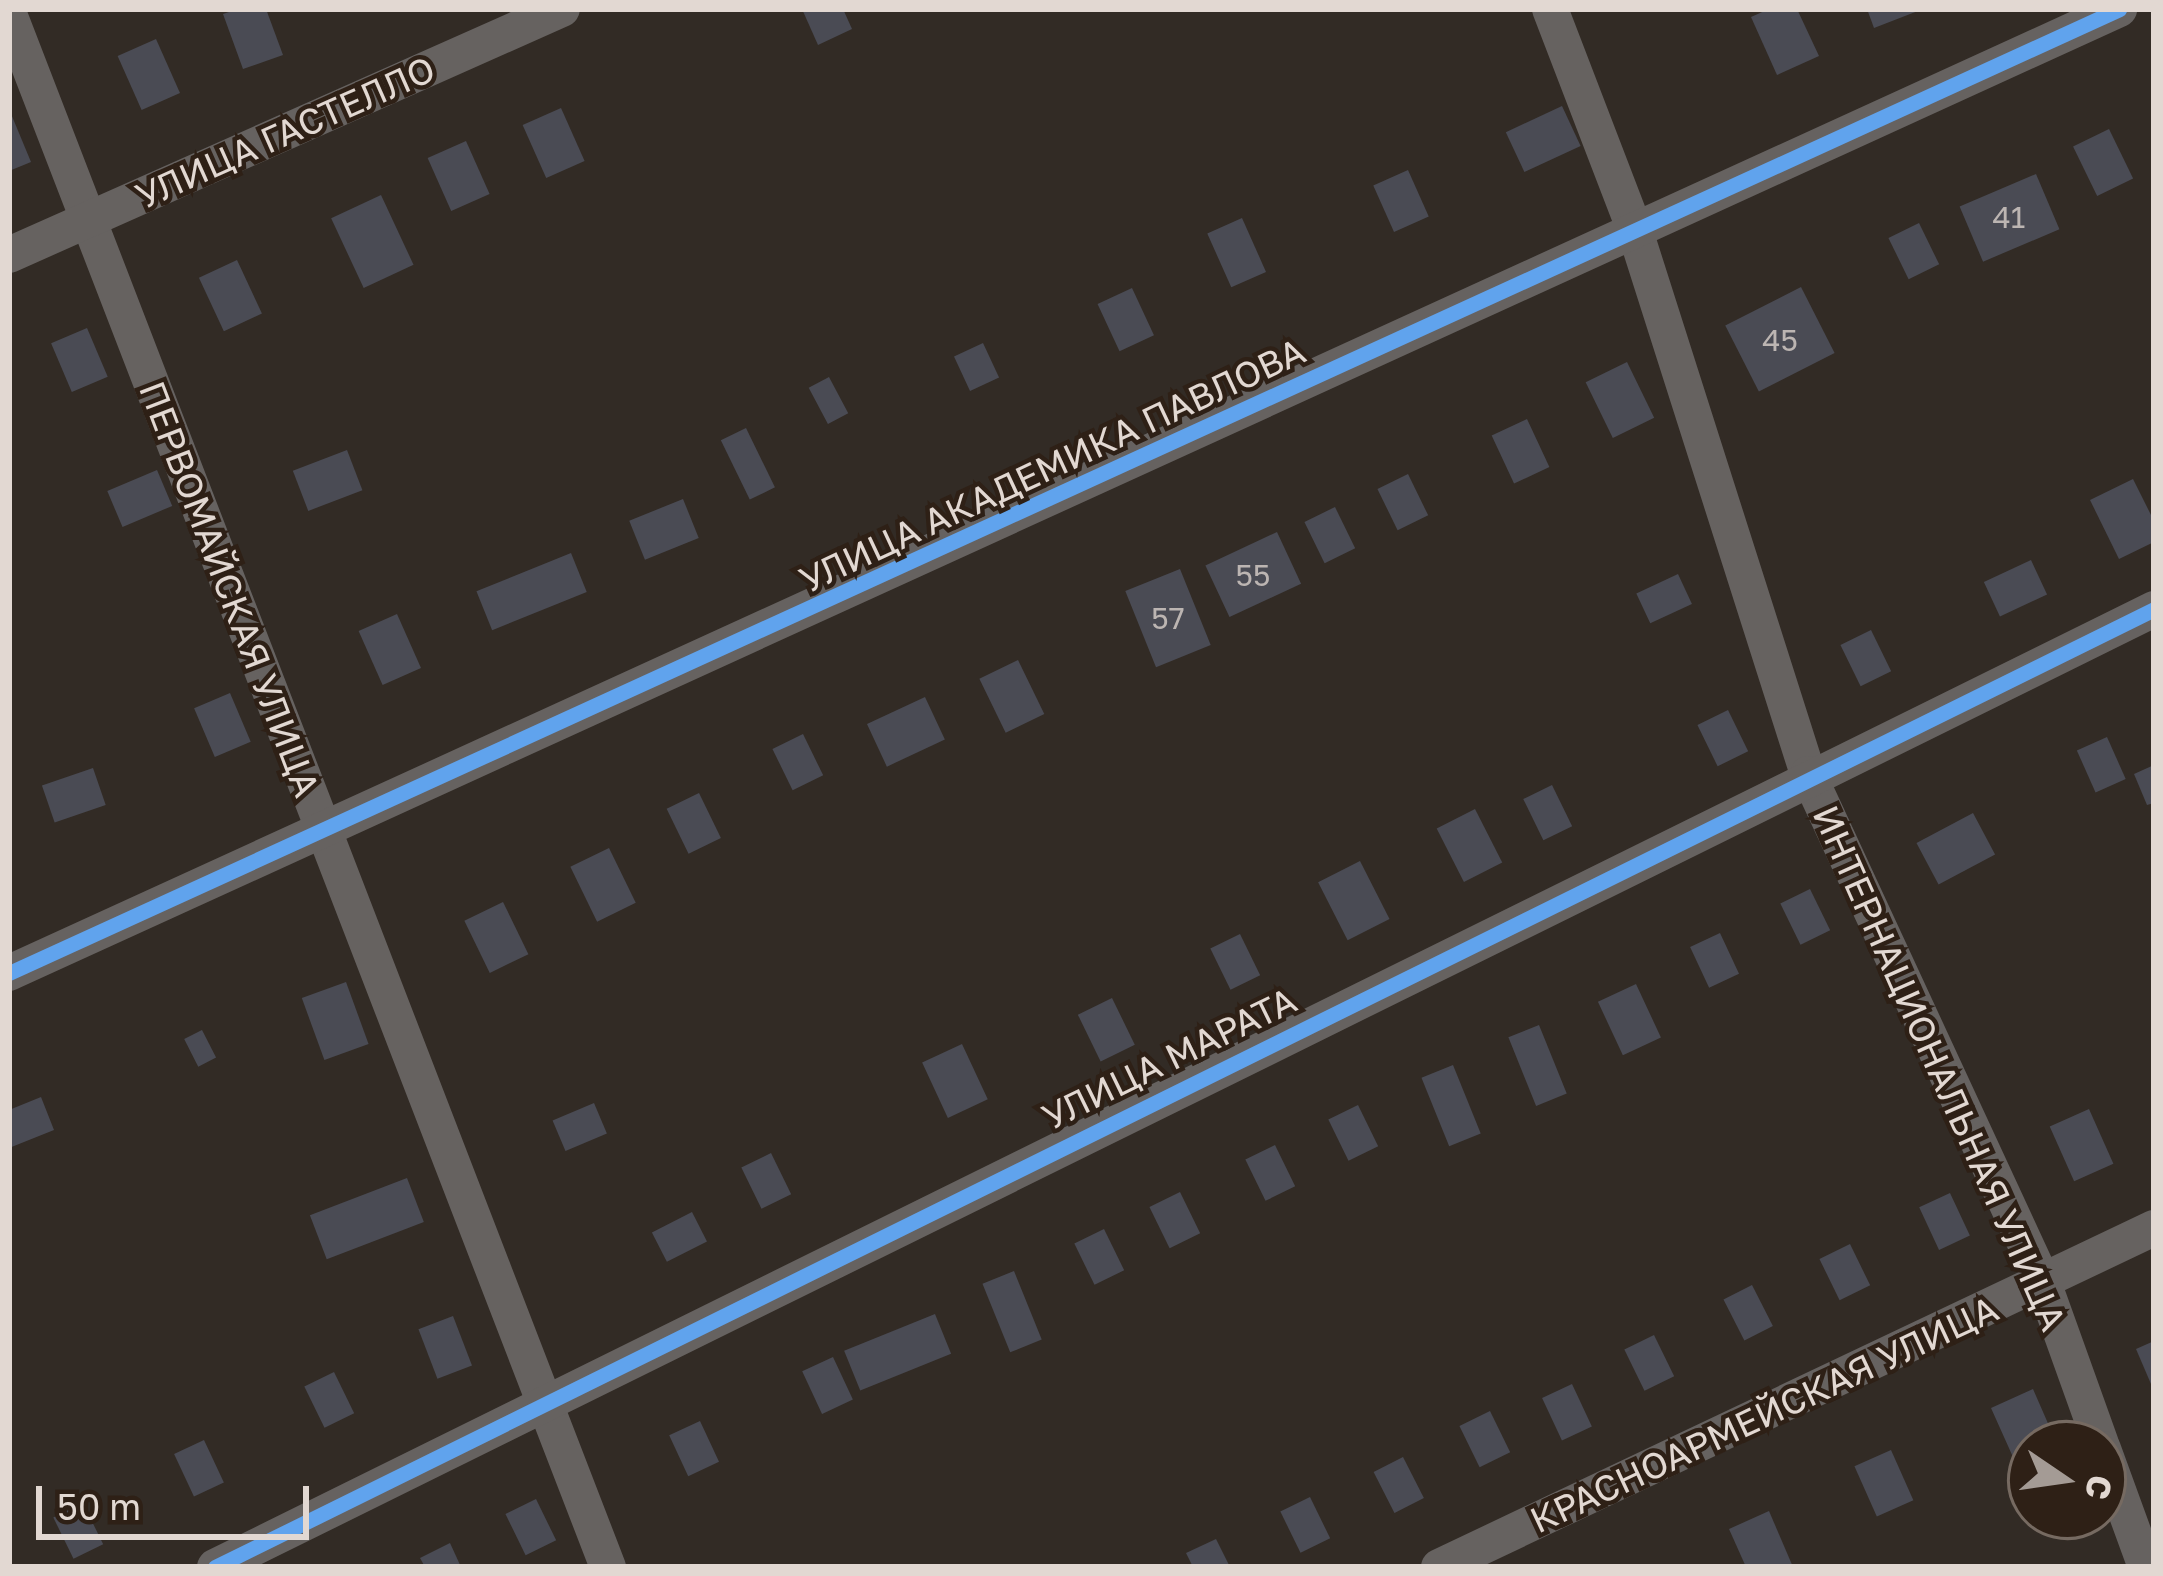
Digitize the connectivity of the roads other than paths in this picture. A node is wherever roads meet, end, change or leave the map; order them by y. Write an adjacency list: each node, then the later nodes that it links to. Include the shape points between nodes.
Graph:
1 (562, 9): 5 (street, УЛИЦА ГАСТЕЛЛО)
2 (1550, 9): 6 (street, ИНТЕРНАЦИОНАЛЬНАЯ УЛИЦА)
3 (2119, 9): 6 (street, УЛИЦА АКАДЕМИКА ПАВЛОВА)
4 (9, 14): 5 (street, ПЕРВОМАЙСКАЯ УЛИЦА)
5 (87, 220): 7 (street, УЛИЦА ГАСТЕЛЛО); 10 (street, ПЕРВОМАЙСКАЯ УЛИЦА)
6 (1635, 231): 9 (street, ИНТЕРНАЦИОНАЛЬНАЯ УЛИЦА); 10 (street, УЛИЦА АКАДЕМИКА ПАВЛОВА)
7 (9, 255)
8 (2154, 609): 9 (street, УЛИЦА МАРАТА)
9 (1808, 774): 13 (street, ИНТЕРНАЦИОНАЛЬНАЯ УЛИЦА); 14 (street, УЛИЦА МАРАТА)
10 (323, 831): 11 (street, УЛИЦА АКАДЕМИКА ПАВЛОВА); 14 (street, ПЕРВОМАЙСКАЯ УЛИЦА)
11 (9, 973)
12 (2154, 1228): 13 (street, КРАСНОАРМЕЙСКАЯ УЛИЦА)
13 (2043, 1282): 15 (street, ИНТЕРНАЦИОНАЛЬНАЯ УЛИЦА); 19 (street, КРАСНОАРМЕЙСКАЯ УЛИЦА)
14 (544, 1402): 17 (street, УЛИЦА МАРАТА); 18 (street, ПЕРВОМАЙСКАЯ УЛИЦА)
15 (2092, 1420)
16 (2127, 1515): 20 (street, ИНТЕРНАЦИОНАЛЬНАЯ УЛИЦА)
17 (215, 1567)
18 (608, 1567)
19 (1439, 1567)
20 (2146, 1567)

